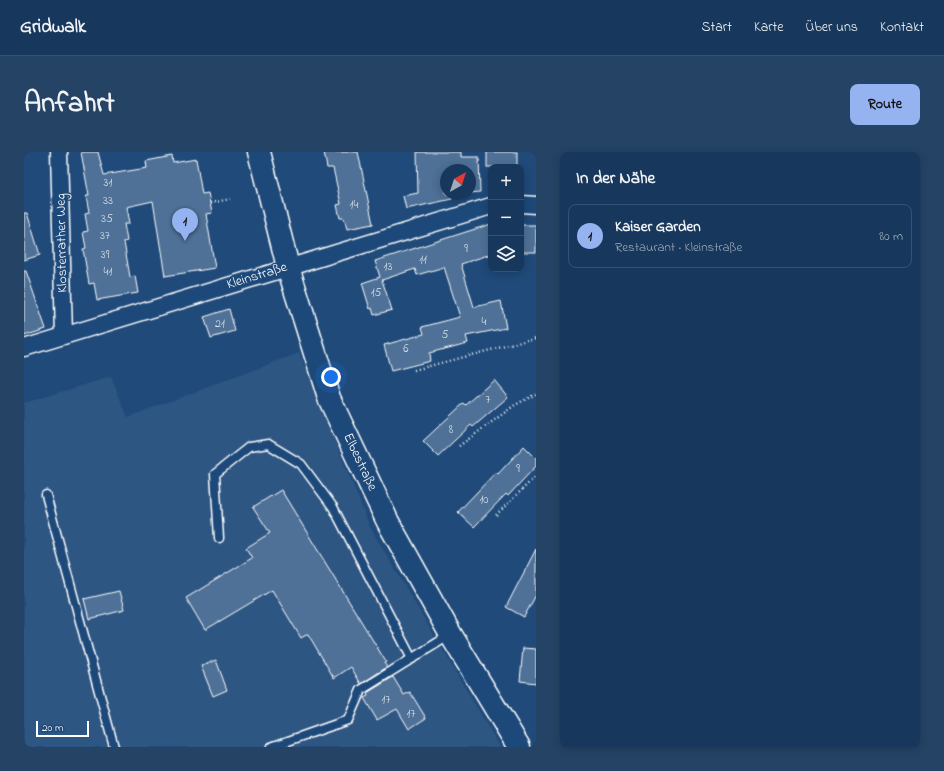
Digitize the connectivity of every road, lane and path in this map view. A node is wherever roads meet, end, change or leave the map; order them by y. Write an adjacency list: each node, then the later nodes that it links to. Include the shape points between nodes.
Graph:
1 (59, 152): 9 (street, Klosterrather Weg)
2 (259, 152): 8 (main road, Elbestraße)
3 (230, 199): 4 (path)
4 (210, 203)
5 (524, 204): 6 (street)
6 (536, 205)
7 (488, 207): 8 (street, Kleinstraße)
8 (288, 267): 9 (street, Kleinstraße); 19 (main road, Elbestraße, via 330,398 388,522)
9 (64, 335): 11 (street, Kleinstraße)
10 (536, 338): 12 (path)
11 (24, 348)
12 (414, 370)
13 (536, 394): 14 (path, via 515,405)
14 (459, 446)
15 (536, 476): 17 (path)
16 (46, 495): 21 (lane)
17 (496, 515)
18 (219, 538): 20 (lane, via 215,474 249,447 268,444 301,464 333,507)
19 (451, 635): 20 (lane); 23 (main road, Elbestraße)
20 (412, 659): 22 (lane, via 361,690 348,720)
21 (114, 747)
22 (271, 747)
23 (519, 747)

